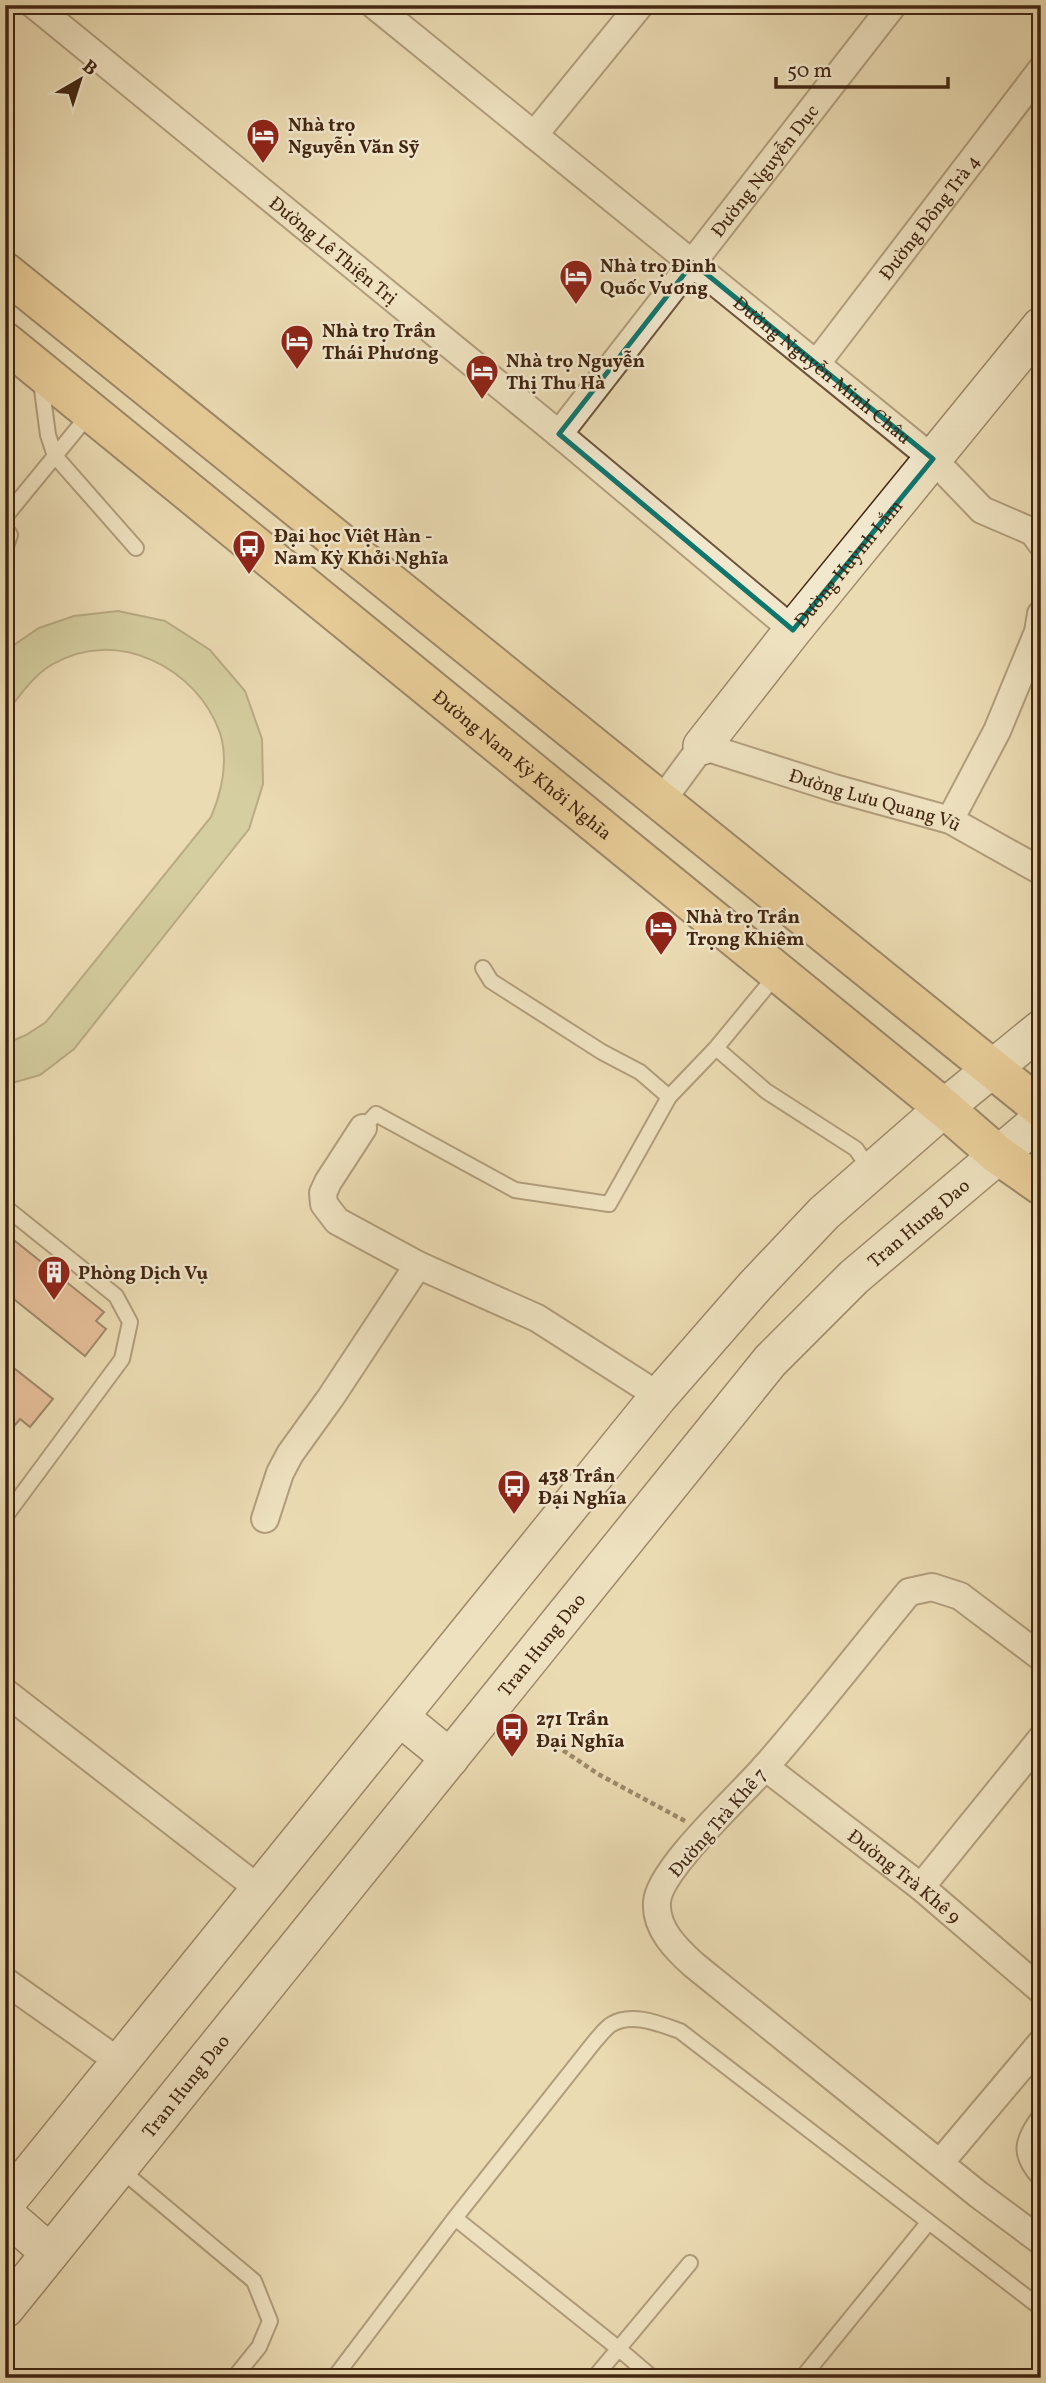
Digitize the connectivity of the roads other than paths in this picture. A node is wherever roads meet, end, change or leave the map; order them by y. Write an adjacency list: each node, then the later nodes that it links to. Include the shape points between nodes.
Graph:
1 (34, 5): 14 (street, Đường Lê Thiện Trị)
2 (374, 5): 6 (street, Đường Nguyễn Minh Châu)
3 (640, 5): 6 (street)
4 (893, 5): 7 (street, Đường Nguyễn Dục)
5 (1041, 70): 11 (street, Đường Đông Trà 4)
6 (534, 135): 7 (street, Đường Nguyễn Minh Châu)
7 (693, 263): 11 (street, Đường Nguyễn Minh Châu); 14 (street, Đường Nguyễn Dục)
8 (5, 272): 25 (main road)
9 (1041, 326): 16 (main road, Đường Huỳnh Lắm)
10 (5, 342): 12 (main road, Đường Nam Kỳ Khởi Nghĩa)
11 (817, 363): 16 (street, Đường Nguyễn Minh Châu)
12 (39, 370): 13 (main road, Đường Nam Kỳ Khởi Nghĩa); 15 (lane)
13 (91, 412): 15 (lane); 29 (main road, Đường Nam Kỳ Khởi Nghĩa)
14 (559, 435): 23 (street, Đường Lê Thiện Trị)
15 (55, 456): 17 (lane); 20 (lane)
16 (933, 459): 19 (street, Đường Nguyễn Minh Châu, via 982,510 1033,532); 23 (main road, Đường Huỳnh Lắm)
17 (5, 517)
18 (5, 527): 21 (lane, via 10,535)
19 (1041, 543)
20 (136, 548)
21 (5, 550)
22 (1041, 614): 26 (street, via 998,731)
23 (793, 630): 24 (main road, Đường Huỳnh Lắm)
24 (702, 746): 25 (street, Đường Huỳnh Lắm); 26 (street, Đường Lưu Quang Vũ)
25 (660, 803): 32 (main road)
26 (950, 820): 27 (street, Đường Lưu Quang Vũ)
27 (1041, 871)
28 (483, 968): 33 (lane, via 491,981 640,1072)
29 (778, 972): 31 (lane); 34 (main road, Đường Nam Kỳ Khởi Nghĩa)
30 (1041, 1029): 32 (main road)
31 (716, 1048): 33 (lane); 39 (lane, via 766,1091 856,1149)
32 (991, 1069): 34 (main road); 35 (main road)
33 (669, 1097): 37 (lane, via 609,1204 515,1190 376,1114)
34 (944, 1108): 38 (main road, Đường Nam Kỳ Khởi Nghĩa); 39 (main road)
35 (1041, 1108)
36 (1041, 1119): 38 (main road, Tran Hung Dao)
37 (363, 1128): 42 (street, via 328,1182 324,1204 337,1221)
38 (998, 1155): 40 (main road, Đường Nam Kỳ Khởi Nghĩa); 50 (main road, Tran Hung Dao, via 855,1277 771,1361)
39 (871, 1171): 43 (main road, via 755,1286)
40 (1041, 1185)
41 (5, 1207): 44 (lane, via 116,1296 130,1322 122,1359)
42 (418, 1265): 43 (street, via 537,1318); 45 (street, via 290,1454)
43 (659, 1396): 48 (main road)
44 (5, 1517)
45 (265, 1518)
46 (1041, 1657): 51 (street, Đường Trà Khê 7, via 960,1596 932,1587 909,1592)
47 (5, 1692): 53 (street)
48 (401, 1718): 50 (main road); 53 (main road)
49 (1041, 1739): 52 (street)
50 (450, 1758): 60 (main road, Tran Hung Dao)
51 (765, 1767): 52 (street, Đường Trà Khê 9); 59 (street, Đường Trà Khê 7, via 703,1832 661,1888 656,1903 659,1919 667,1937 694,1965)
52 (920, 1887): 55 (street, Đường Trà Khê 9)
53 (259, 1889): 57 (main road)
54 (5, 1981): 57 (street)
55 (1041, 1990)
56 (1041, 2043): 59 (street)
57 (121, 2063): 62 (main road)
58 (1041, 2114): 61 (lane, via 1023,2147 1027,2165)
59 (940, 2163): 66 (street, Đường Trà Khê 7)
60 (119, 2168): 67 (main road, Tran Hung Dao); 72 (lane, via 254,2281 270,2321 259,2347)
61 (1041, 2180)
62 (5, 2204)
63 (5, 2214): 67 (main road)
64 (455, 2218): 65 (lane, via 595,2040 612,2023 632,2018 680,2031); 71 (lane); 73 (lane)
65 (928, 2223): 70 (lane); 76 (lane)
66 (1041, 2241)
67 (50, 2253): 69 (main road, Tran Hung Dao)
68 (690, 2263): 71 (lane)
69 (10, 2291)
70 (1041, 2308)
71 (620, 2348): 74 (lane); 75 (lane)
72 (234, 2378)
73 (334, 2378)
74 (594, 2378)
75 (653, 2378)
76 (802, 2378)

